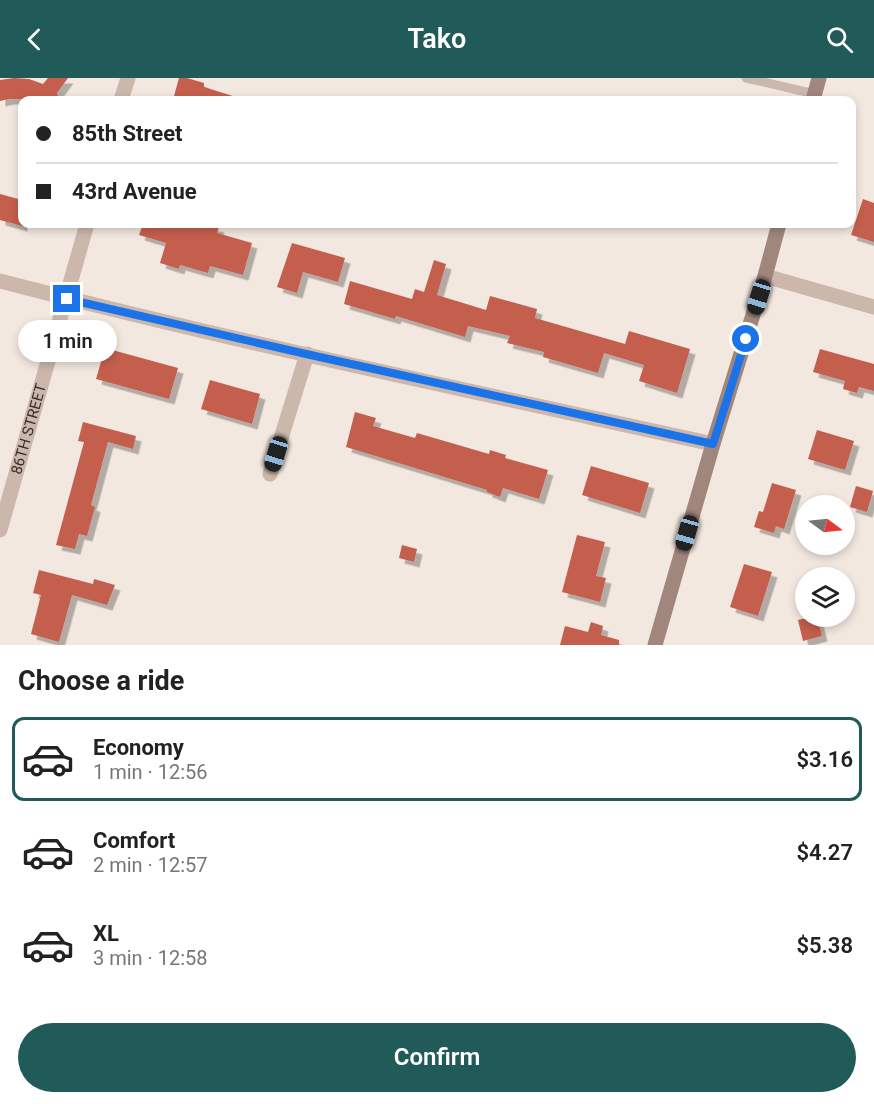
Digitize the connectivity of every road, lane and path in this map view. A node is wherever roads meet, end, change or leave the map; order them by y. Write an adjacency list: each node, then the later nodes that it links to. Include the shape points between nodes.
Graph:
1 (128, 78): 4 (street)
2 (746, 78): 5 (lane)
3 (819, 78): 6 (street)
4 (122, 96)
5 (810, 96)
6 (814, 96)
7 (86, 228): 11 (street, 86TH STREET)
8 (778, 228): 9 (street)
9 (765, 276): 12 (street); 14 (street)
10 (0, 281): 11 (street)
11 (67, 299): 13 (street); 16 (street, 86TH STREET)
12 (874, 307)
13 (306, 354): 14 (street); 15 (street)
14 (713, 444): 17 (street)
15 (270, 474)
16 (0, 530)
17 (655, 645)

